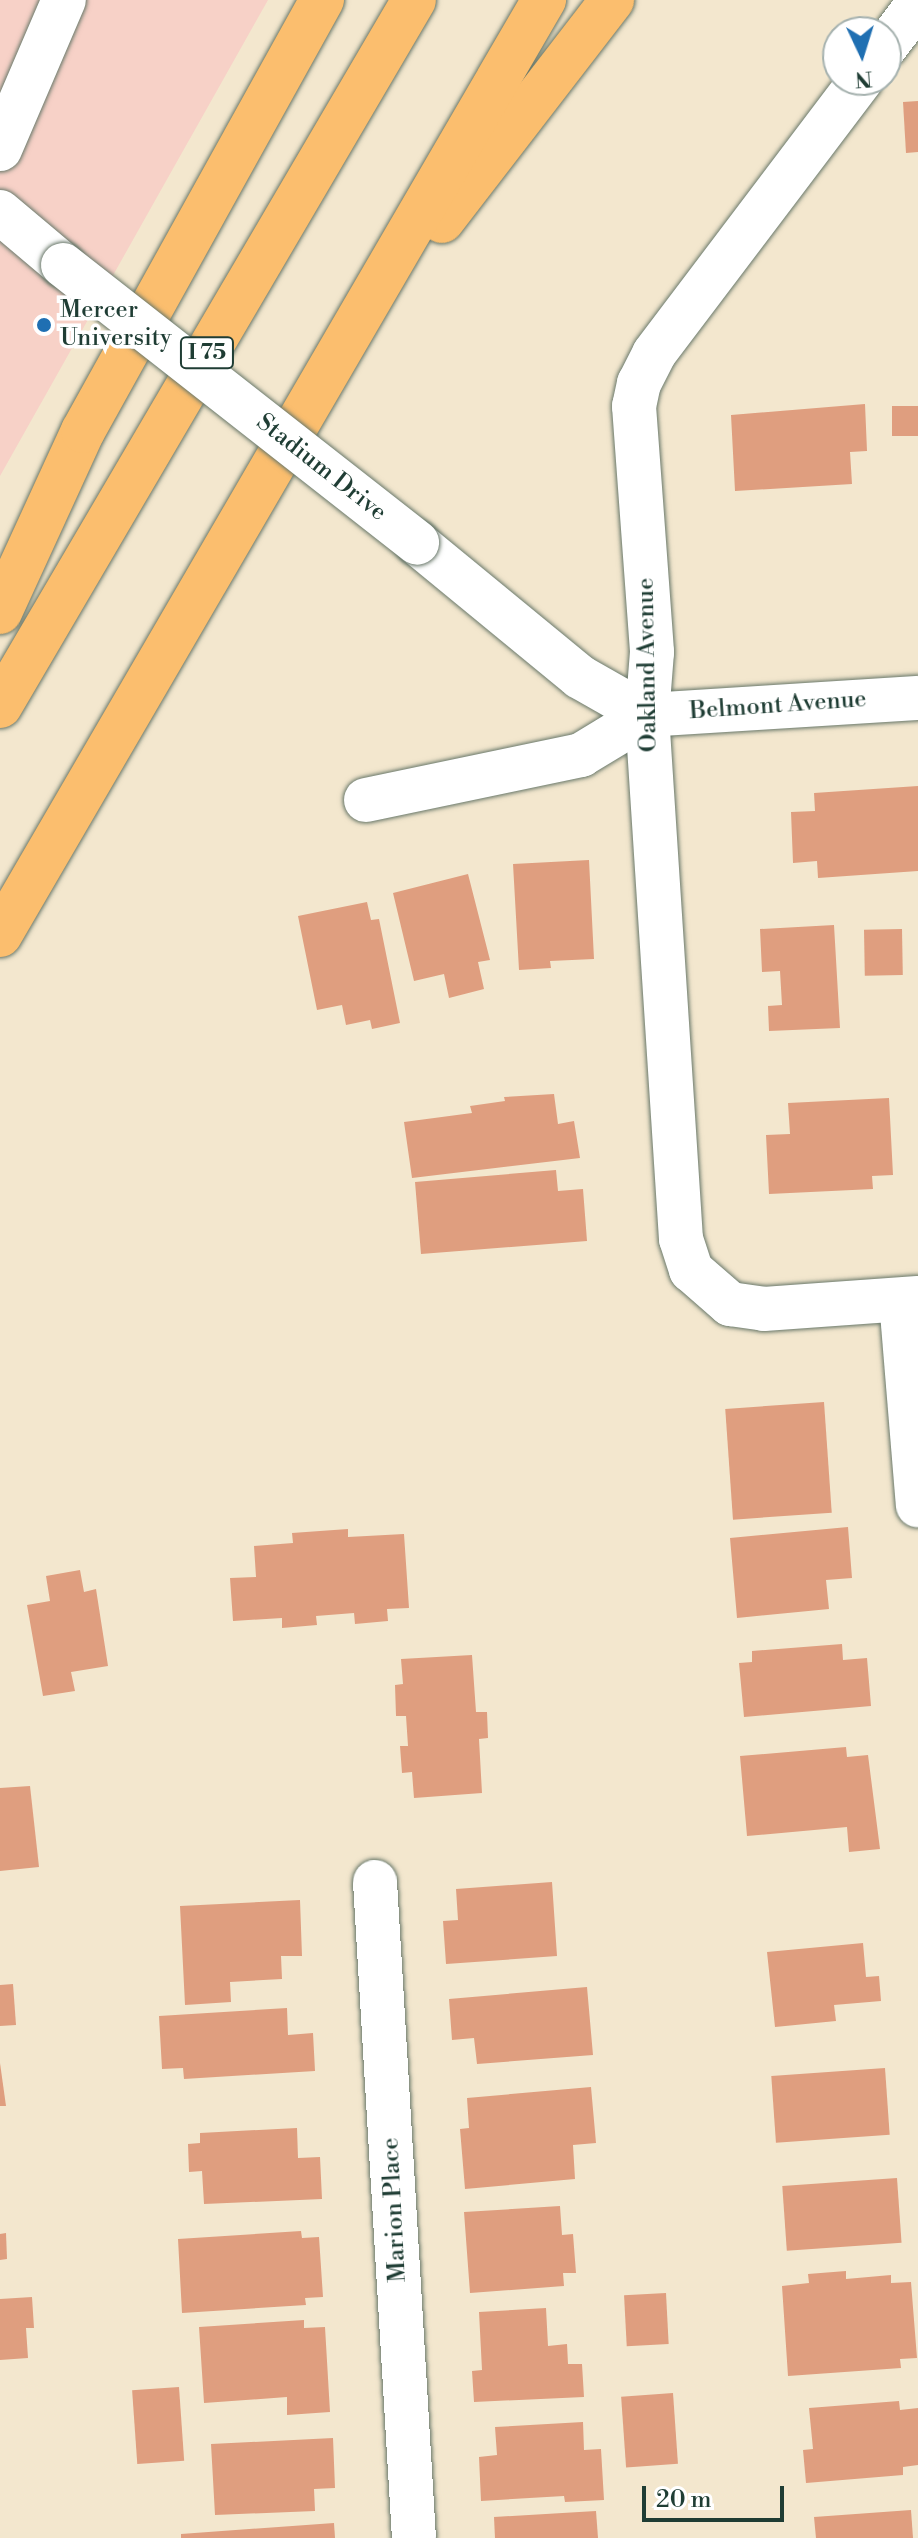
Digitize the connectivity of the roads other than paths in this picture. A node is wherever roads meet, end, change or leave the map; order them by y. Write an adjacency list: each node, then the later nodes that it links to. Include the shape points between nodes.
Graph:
1 (64, 0): 9 (street)
2 (322, 0): 12 (highway, via 83,431)
3 (414, 0): 14 (highway, I 75)
4 (544, 0): 11 (highway)
5 (612, 0): 11 (highway)
6 (918, 4): 7 (street)
7 (902, 25)
8 (849, 96): 15 (street, Oakland Avenue, via 654,354 639,383 634,406 652,652)
9 (0, 149)
10 (0, 212): 15 (street, Stadium Drive, bridge, via 580,677)
11 (314, 393): 17 (highway)
12 (0, 612)
13 (918, 698): 15 (street, Belmont Avenue)
14 (0, 706)
15 (647, 715): 16 (street, Belmont Avenue, via 581,755); 18 (street, Oakland Avenue, via 681,1239 691,1270 730,1304 764,1309)
16 (366, 800)
17 (0, 935)
18 (909, 1299): 19 (street)
19 (918, 1505)
20 (375, 1882): 21 (street, Marion Place)
21 (414, 2538)

